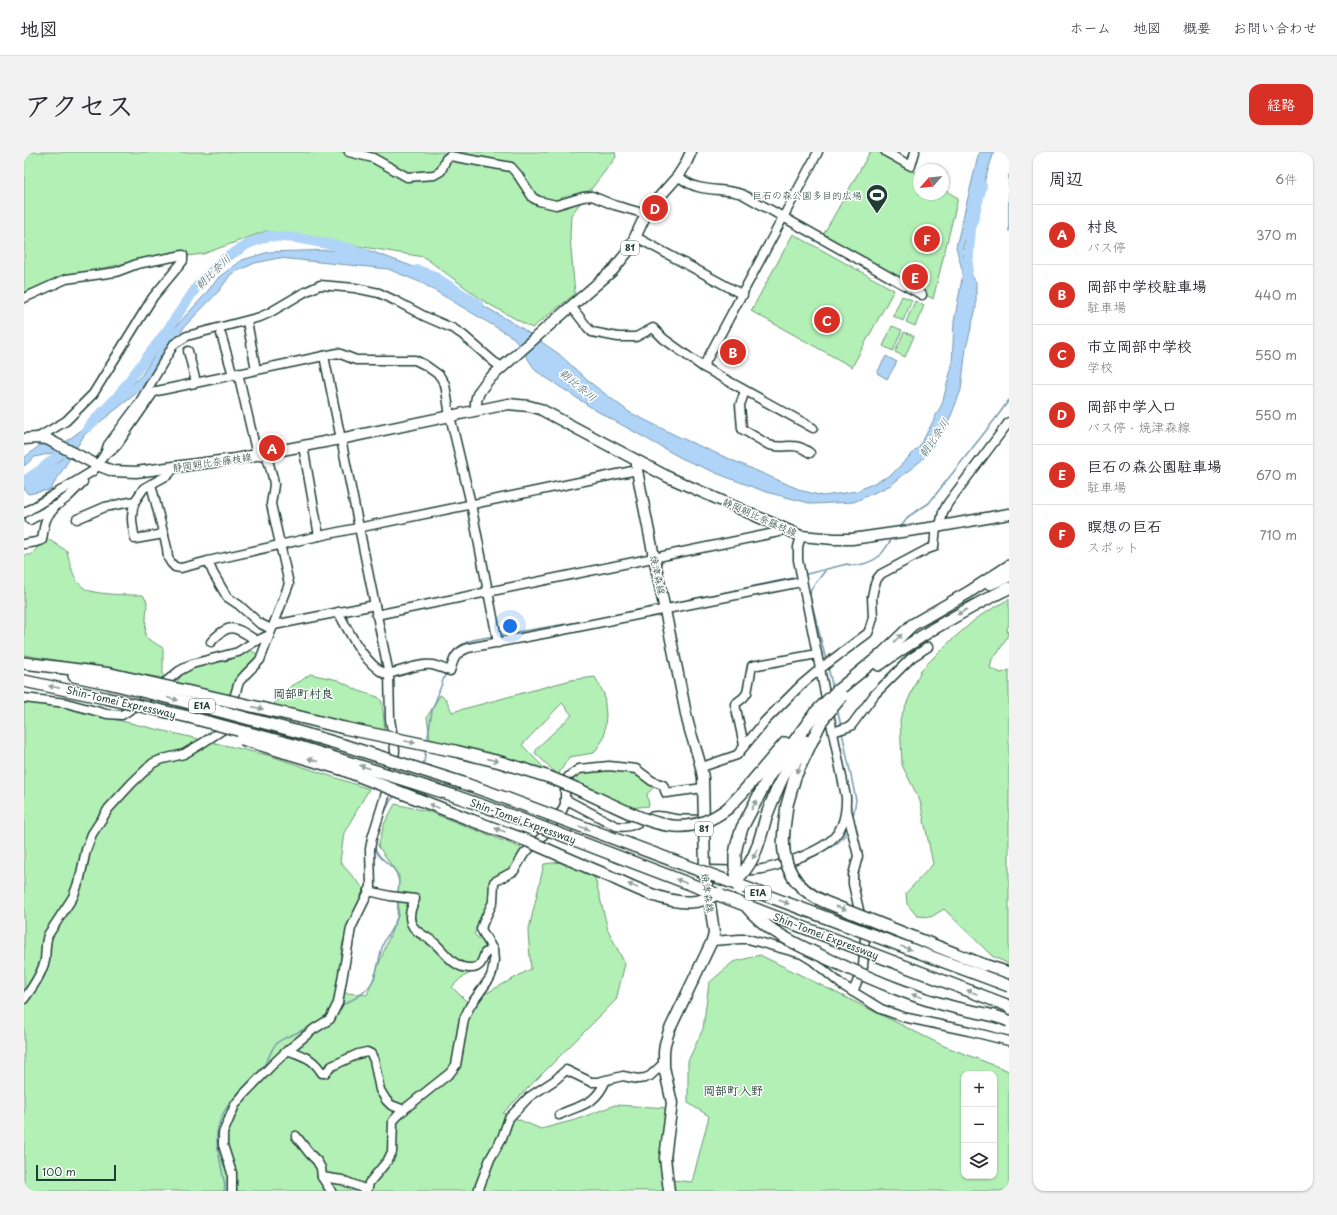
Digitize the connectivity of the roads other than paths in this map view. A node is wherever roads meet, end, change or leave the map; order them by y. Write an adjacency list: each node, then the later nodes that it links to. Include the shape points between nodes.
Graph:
1 (349, 152): 7 (street, via 373,158 407,177 434,175 441,171 450,156 493,163 511,167 533,198 539,201 556,205 592,196)
2 (691, 152): 6 (main road, 81)
3 (818, 152): 8 (street)
4 (886, 152): 5 (street, via 911,166)
5 (915, 152)
6 (678, 176): 7 (main road, 81); 8 (street, via 696,187 742,194)
7 (646, 214): 9 (main road, 81)
8 (784, 218): 10 (street); 11 (street)
9 (636, 236): 10 (street); 13 (main road, 81, via 613,270)
10 (743, 295): 19 (street)
11 (922, 295)
12 (24, 298): 28 (street, via 66,278 116,272 137,264 183,255 183,261 153,297 93,394 66,421)
13 (571, 306): 18 (main road, 81); 19 (street, via 592,332 618,337 636,337 653,328)
14 (247, 321): 18 (street, via 268,313 320,285 355,288 379,293 454,329 494,362); 20 (street); 33 (street, via 187,336 174,344 138,405 108,445)
15 (222, 334): 21 (street)
16 (188, 351): 22 (street)
17 (324, 356): 20 (street); 25 (street, via 338,353 356,360 415,360 442,378); 30 (street)
18 (504, 365): 24 (main road, 81, via 482,388 476,400)
19 (703, 368): 23 (street)
20 (256, 370): 21 (street)
21 (236, 374): 22 (street); 34 (street)
22 (196, 382): 33 (street, via 153,393 117,445)
23 (745, 391): 27 (street); 32 (street, via 740,405 742,429 769,445 794,445)
24 (476, 410): 25 (main road, 静岡朝比奈藤枝線); 36 (main road, via 508,404 540,409)
25 (450, 416): 30 (main road, 静岡朝比奈藤枝線); 41 (street)
26 (1009, 422): 46 (street, via 948,503)
27 (813, 428)
28 (42, 438): 29 (main road); 35 (main road, 静岡朝比奈藤枝線)
29 (24, 439)
30 (340, 440): 31 (main road, 静岡朝比奈藤枝線); 48 (street)
31 (303, 446): 34 (main road, 静岡朝比奈藤枝線); 50 (street)
32 (810, 453)
33 (105, 454): 35 (street)
34 (261, 454): 37 (main road, 静岡朝比奈藤枝線); 53 (street, via 273,478 271,504)
35 (93, 466): 37 (main road, 静岡朝比奈藤枝線, via 113,471 136,472); 40 (street); 42 (street)
36 (637, 466): 41 (street); 47 (main road, 静岡朝比奈藤枝線); 54 (main road, 焼津森線 / 81)
37 (175, 467): 38 (street, via 168,475)
38 (151, 484): 39 (street, via 144,488); 49 (street)
39 (135, 501): 44 (street, via 105,507); 49 (street, via 131,519 135,539)
40 (59, 504): 45 (street); 52 (street, via 46,518 42,540)
41 (470, 504): 48 (street); 61 (street)
42 (24, 513)
43 (1009, 514): 46 (main road, 静岡朝比奈藤枝線)
44 (77, 519)
45 (30, 520)
46 (938, 526): 51 (main road, 静岡朝比奈藤枝線, via 843,540); 75 (street, via 934,547 881,574 877,579 872,597 873,618 868,633)
47 (783, 527): 51 (main road, 静岡朝比奈藤枝線); 54 (street, via 779,532)
48 (358, 528): 50 (street); 64 (street)
49 (164, 534): 55 (street, via 168,558 175,567 181,568)
50 (319, 536): 53 (street)
51 (801, 536): 58 (street, via 798,547)
52 (24, 544)
53 (279, 545): 55 (street); 68 (street, via 289,584)
54 (654, 558): 61 (street); 65 (main road, 焼津森線 / 81)
55 (208, 561): 68 (street, via 226,597 240,604 259,623)
56 (1009, 566): 62 (highway)
57 (1009, 576): 62 (highway)
58 (801, 582): 65 (street); 73 (street)
59 (1009, 585): 63 (highway)
60 (1009, 588): 63 (highway)
61 (487, 591): 67 (street); 71 (street)
62 (969, 592): 79 (highway, one-way to 62, via 912,625)
63 (987, 598): 79 (highway, one-way to 79, via 888,657)
64 (375, 605): 66 (street); 67 (street)
65 (665, 609): 71 (street); 85 (main road, 焼津森線 / 81, via 687,720)
66 (338, 612): 68 (street); 76 (street, via 367,659 376,669)
67 (376, 615): 76 (street)
68 (271, 630): 69 (street); 97 (street, via 260,660 239,682 224,729 184,754 162,758 153,763 109,808 92,834 73,897 48,935 42,970)
69 (257, 641): 70 (street, via 234,628 227,628); 80 (street, via 238,652 199,662 179,671 140,703 122,714 107,714 66,702)
70 (210, 642)
71 (498, 643): 76 (street, via 462,650 454,658 450,671 424,665)
72 (928, 647): 82 (street, via 911,658 875,694 851,726)
73 (817, 654): 75 (street); 83 (street, via 752,666 747,693 735,704)
74 (24, 664): 77 (highway, Shin-Tomei Expressway / E1A)
75 (820, 669): 82 (street); 83 (street, via 782,703)
76 (389, 674): 91 (street, via 390,719 395,750 393,770 372,838)
77 (109, 679): 81 (highway, one-way to 81, bridge, via 300,717 500,762 550,777 640,817 663,825 675,826 696,825 717,817 744,791 790,738); 95 (highway, Shin-Tomei Expressway / E1A, one-way to 95, bridge, via 343,745 462,783)
78 (24, 681): 84 (highway, Shin-Tomei Expressway / E1A, one-way to 78, bridge, via 189,718)
79 (839, 694): 81 (highway, bridge)
80 (24, 698)
81 (818, 717): 84 (highway, one-way to 84, bridge, via 785,773 766,817 759,846 750,863 731,884 715,895 696,902 662,898 633,887); 94 (highway, one-way to 94, bridge, via 795,777 784,829 784,856 789,870 800,885 813,896 832,905); 99 (highway, one-way to 81, bridge, via 953,1007 884,985 820,956 770,928 756,918 746,905 740,895 736,878 736,844 742,828 769,776)
82 (832, 732): 88 (street)
83 (744, 745): 85 (street, via 735,757)
84 (341, 764): 98 (highway, Shin-Tomei Expressway / E1A, one-way to 84, bridge, via 512,816 455,796)
85 (702, 767): 86 (main road, 焼津森線 / 81)
86 (703, 788): 87 (street, via 666,793 663,785 652,781 636,769 609,766 579,770 570,776 566,781); 89 (main road, 焼津森線 / 81)
87 (565, 799): 89 (street, via 624,828 657,816); 93 (street, via 562,811 542,838 524,854 514,871 494,882 493,902 481,929)
88 (846, 808): 90 (street, via 836,835 823,847 808,854 767,868); 96 (street, via 858,856 853,884 865,936 863,967)
89 (703, 820): 90 (main road, 焼津森線 / 81)
90 (705, 870): 92 (main road, 焼津森線 / 81, via 714,934)
91 (369, 891): 93 (street, via 415,899 410,915 414,929 461,967 480,966 485,953); 101 (street, via 351,928 341,992 333,1014 330,1019)
92 (712, 941): 96 (street, via 748,939 802,954); 102 (main road, 焼津森線 / 81, via 669,1031)
93 (493, 950): 104 (street, via 494,961 490,978 464,1019 456,1065 450,1073)
94 (1009, 973)
95 (1009, 986)
96 (853, 992): 100 (street, via 880,1009 897,1015)
97 (24, 999)
98 (1009, 1006)
99 (1009, 1020)
100 (1009, 1041)
101 (288, 1050): 104 (street, via 309,1059 322,1073 358,1054 371,1054 380,1090 391,1105); 109 (street, via 235,1105 223,1133 223,1145 232,1173)
102 (664, 1063): 103 (street, via 645,1078 623,1076); 112 (main road, 焼津森線 / 81, via 672,1103 665,1158)
103 (606, 1080): 105 (street, via 598,1095 590,1102); 111 (street, via 591,1082 566,1070 529,1097 509,1118)
104 (404, 1110): 108 (street, via 393,1121 392,1152 369,1182)
105 (559, 1115)
106 (296, 1136): 107 (street, via 317,1161)
107 (322, 1177): 108 (street, via 342,1180); 110 (street)
108 (367, 1190)
109 (232, 1191)
110 (331, 1191)
111 (478, 1191)
112 (669, 1191)

